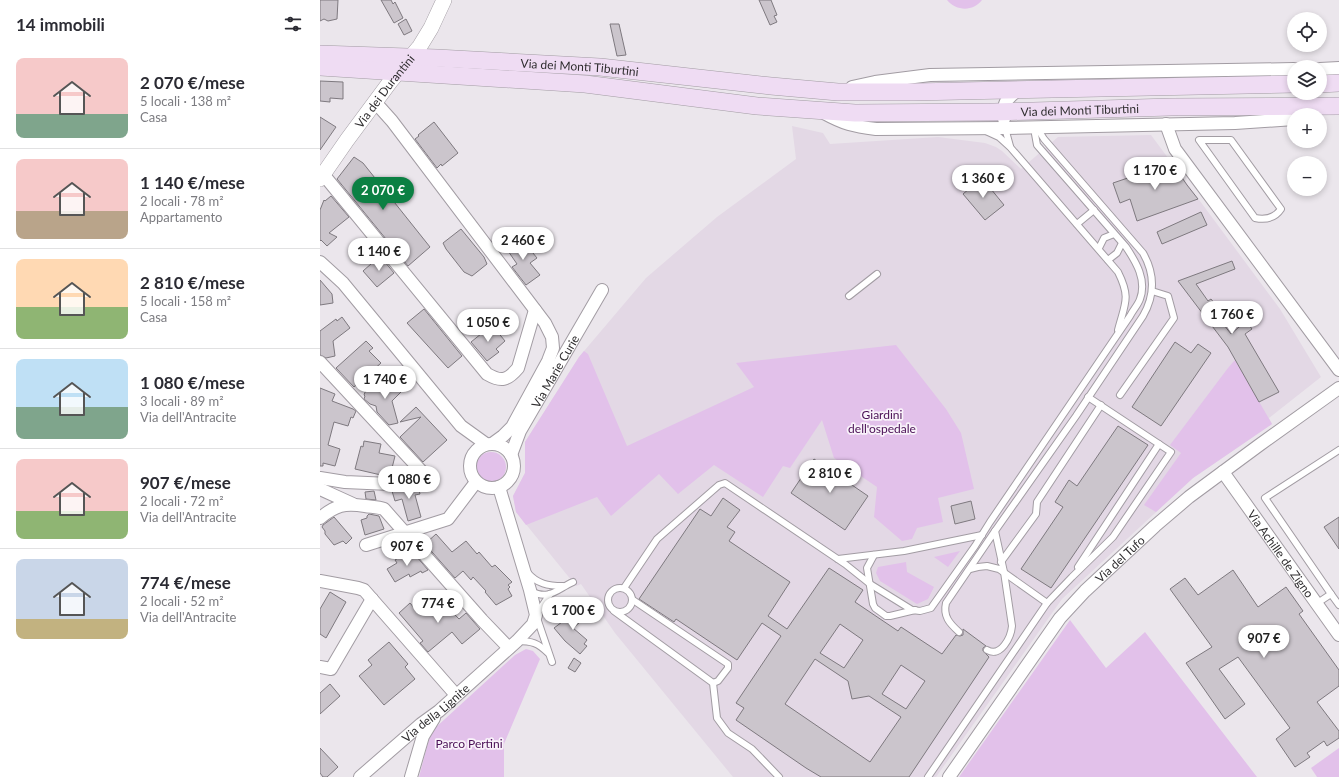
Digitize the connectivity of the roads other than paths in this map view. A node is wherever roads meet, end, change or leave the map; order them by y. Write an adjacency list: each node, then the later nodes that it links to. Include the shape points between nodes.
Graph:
1 (444, 0): 3 (street, Via dei Durantini, via 424,41)
2 (320, 54): 3 (main road, Via dei Monti Tiburtini)
3 (410, 57): 8 (street, Via dei Durantini); 13 (main road, Via dei Monti Tiburtini, via 613,68)
4 (320, 67): 8 (main road, Via dei Monti Tiburtini)
5 (1339, 68): 7 (street)
6 (1287, 69): 13 (street, Via dei Monti Tiburtini, via 930,75 866,84)
7 (1327, 69)
8 (397, 72): 14 (street, Via dei Durantini); 17 (main road, Via dei Monti Tiburtini, via 584,84 756,106)
9 (1339, 83): 11 (main road)
10 (1287, 84): 12 (main road, Via dei Monti Tiburtini)
11 (1327, 84)
12 (1018, 90): 13 (main road, Via dei Monti Tiburtini); 18 (street, via 1006,100)
13 (838, 92)
14 (375, 102): 26 (street, Via dei Durantini); 39 (street)
15 (1339, 106): 18 (main road, Via dei Monti Tiburtini)
16 (1339, 109): 19 (street)
17 (821, 111): 18 (main road, Via dei Monti Tiburtini); 24 (street, Via dei Monti Tiburtini, via 857,127)
18 (1004, 112): 23 (street)
19 (1327, 112)
20 (1287, 120): 21 (street, Via dei Monti Tiburtini)
21 (1166, 124): 22 (street, Via dei Monti Tiburtini); 42 (street, via 1175,149)
22 (1038, 127): 23 (street, Via dei Monti Tiburtini); 28 (lane, via 1035,134 1037,145); 37 (lane, via 1044,139 1143,253 1150,268)
23 (1004, 128): 24 (street, Via dei Monti Tiburtini); 25 (lane)
24 (980, 129): 25 (lane, via 999,137)
25 (1010, 147): 29 (lane)
26 (322, 177): 39 (street, via 486,374 496,379 512,376 518,368)
27 (1281, 209): 27 (lane, via 1231,140 1199,140 1255,218 1263,220 1277,215)
28 (1094, 210): 29 (lane); 30 (lane)
29 (1077, 224): 32 (lane)
30 (1114, 234): 31 (lane); 32 (lane, via 1104,238)
31 (1122, 243): 33 (lane); 40 (lane, via 1136,263 1142,286 1140,299)
32 (1098, 248): 33 (lane)
33 (1108, 260): 40 (lane, via 1118,272 1127,298)
34 (320, 262): 47 (street, via 343,283 461,426)
35 (877, 274): 38 (lane)
36 (602, 290): 50 (street, Via Marie Curie, via 520,432)
37 (1152, 291): 44 (lane, via 1168,296 1174,318); 45 (lane, via 1143,316)
38 (849, 296)
39 (535, 310): 47 (street, via 545,322 552,337 553,348 512,427)
40 (1117, 335): 62 (lane)
41 (320, 362): 52 (street)
42 (1339, 369)
43 (1339, 388): 51 (street, Via del Tufo)
44 (1120, 395)
45 (1088, 397): 46 (lane); 60 (lane)
46 (1101, 405): 48 (lane); 66 (lane, via 1037,502 1036,514)
47 (489, 444): 50 (street, via 502,446); 54 (street, via 476,450 470,460 470,472)
48 (1160, 444): 70 (lane); 70 (lane, via 1171,452 1113,537)
49 (1339, 450): 78 (lane, via 1265,498)
50 (511, 455): 56 (street, via 514,461 513,472 508,481)
51 (1224, 472): 82 (street, Via Achille de Zigno); 103 (street, Via del Tufo, via 1172,511 1072,604)
52 (425, 475)
53 (320, 478): 55 (street)
54 (476, 482): 56 (street, via 487,488); 61 (street, via 448,519)
55 (390, 484)
56 (499, 487): 68 (street)
57 (320, 489): 58 (street)
58 (354, 504): 59 (street, via 338,506); 61 (street, via 384,509)
59 (320, 518)
60 (995, 531): 66 (lane); 67 (lane)
61 (405, 532): 63 (street); 89 (street, via 482,620)
62 (982, 535): 64 (lane); 84 (lane, via 931,608)
63 (366, 545)
64 (874, 555): 65 (lane); 73 (lane, via 867,568)
65 (838, 559): 73 (lane); 75 (lane, via 727,484 723,484 657,539)
66 (1001, 562): 69 (lane)
67 (970, 569): 69 (lane, via 987,566); 87 (lane, via 946,603 944,610 951,626)
68 (525, 570): 74 (lane, via 536,581 547,586); 76 (street)
69 (1004, 572): 81 (lane); 90 (lane, via 1012,633 1004,646 996,652)
70 (1072, 577): 81 (lane)
71 (320, 581): 79 (street, via 364,590)
72 (573, 582): 74 (lane)
73 (870, 584): 84 (lane); 84 (lane, via 873,604 886,616)
74 (563, 586): 77 (lane)
75 (624, 588): 80 (lane, via 632,595); 85 (lane, via 615,589 609,596 609,604)
76 (530, 590): 77 (lane, via 544,595); 86 (street)
77 (550, 594): 86 (lane)
78 (1331, 594): 82 (lane); 83 (lane)
79 (372, 599): 93 (street, via 331,669); 95 (street)
80 (632, 600): 85 (lane, via 632,605 624,612); 94 (lane, via 728,664 728,668)
81 (1047, 603): 102 (lane)
82 (1316, 604): 88 (street, Via Achille de Zigno)
83 (1339, 605)
84 (915, 610)
85 (614, 611): 94 (lane)
86 (536, 616): 89 (street, Via della Lignite, via 531,627); 91 (lane)
87 (959, 632)
88 (1339, 635)
89 (513, 645): 91 (lane, via 533,642); 95 (street, Via della Lignite)
90 (987, 650)
91 (549, 654): 92 (lane)
92 (552, 662)
93 (320, 667)
94 (713, 684): 101 (lane, via 717,718 724,728 752,749)
95 (456, 695): 96 (street, Via della Lignite)
96 (439, 711): 97 (street, Via della Lignite); 98 (street)
97 (410, 734): 98 (street, via 417,736); 99 (street, Via della Lignite)
98 (420, 745): 100 (street)
99 (360, 777)
100 (411, 777)
101 (779, 777)
102 (928, 777)
103 (949, 777)

